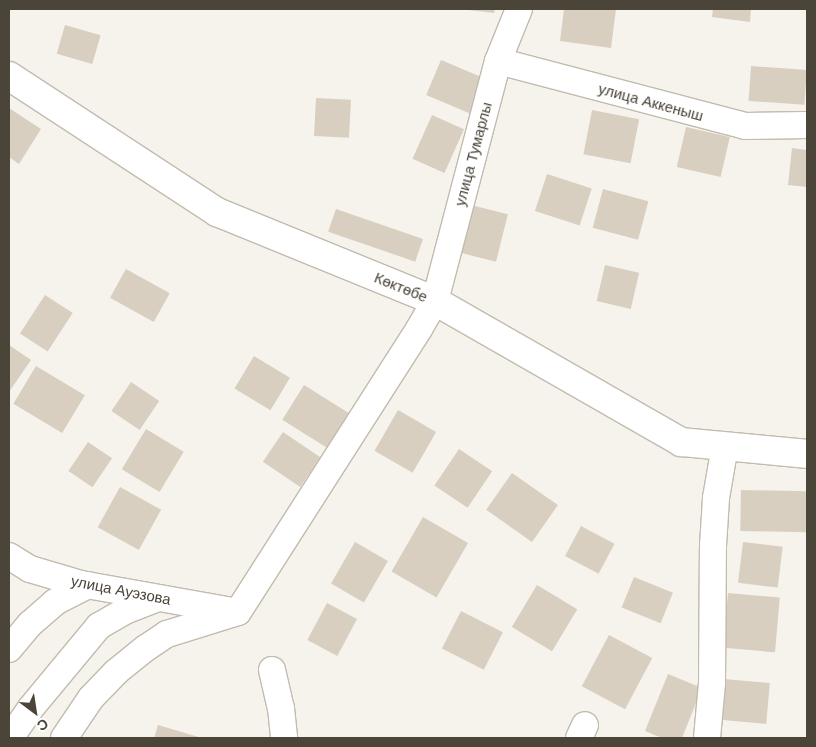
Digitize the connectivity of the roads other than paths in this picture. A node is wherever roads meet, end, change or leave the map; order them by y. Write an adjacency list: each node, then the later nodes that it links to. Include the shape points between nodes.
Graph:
1 (519, 9): 2 (street, улица Тумарлы)
2 (498, 61): 4 (street, улица Аккеныш, via 745,126); 5 (street, улица Тумарлы)
3 (9, 76): 5 (street, Көктөбе, via 217,212)
4 (807, 125)
5 (435, 301): 6 (street, Көктөбе, via 681,442); 11 (street, улица Тумарлы)
6 (725, 446): 7 (street, Көктөбе); 17 (street, via 716,498 713,546 712,683)
7 (807, 454)
8 (16, 568): 9 (street, улица Ауэзова)
9 (88, 585): 10 (street, улица Ауэзова); 12 (street, via 55,602)
10 (158, 598): 11 (street, улица Ауэзова); 14 (street, via 99,626)
11 (238, 612): 15 (street, via 168,634 146,648 91,698)
12 (9, 648)
13 (272, 670): 16 (street)
14 (10, 738)
15 (64, 738)
16 (284, 738)
17 (707, 738)

